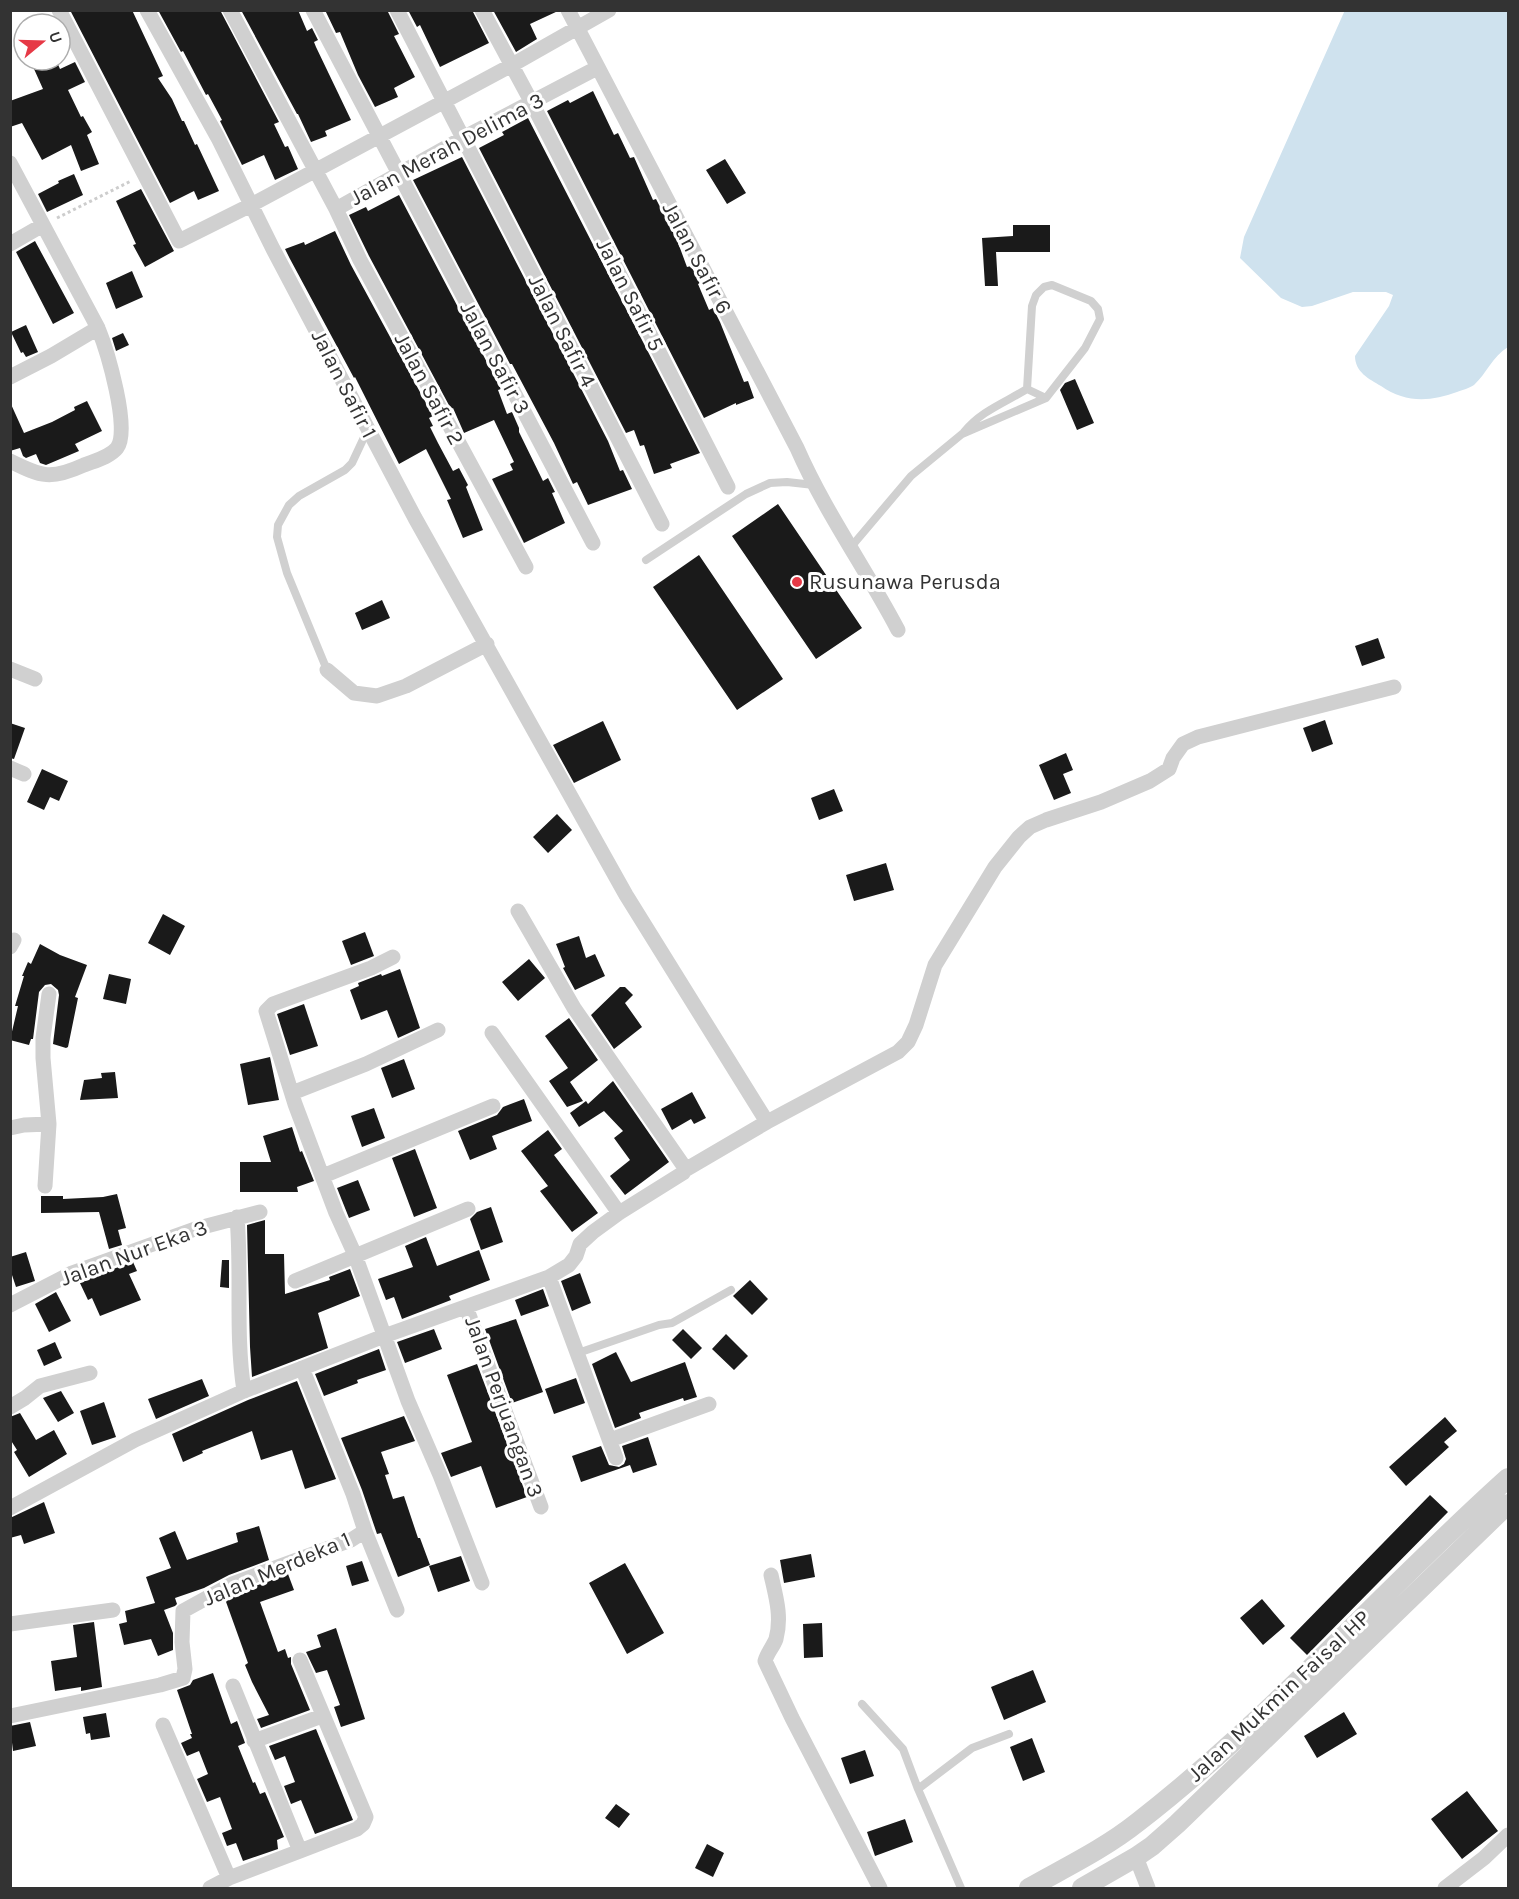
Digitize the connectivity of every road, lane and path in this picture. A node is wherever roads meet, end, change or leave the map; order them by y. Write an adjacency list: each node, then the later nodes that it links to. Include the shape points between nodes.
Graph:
1 (59, 10): 19 (street)
2 (147, 10): 20 (street, Jalan Safir 1)
3 (230, 10): 17 (street, Jalan Merah Delima 3)
4 (313, 10): 14 (street, Jalan Safir 3)
5 (397, 10): 12 (street, Jalan Safir 4)
6 (483, 10): 10 (street, Jalan Safir 5)
7 (568, 10): 9 (street, Jalan Safir 6)
8 (609, 10): 9 (street)
9 (577, 28): 10 (street); 11 (street, Jalan Safir 6)
10 (512, 65): 12 (street); 13 (street, Jalan Safir 5)
11 (597, 68): 13 (street, Jalan Merah Delima 3); 31 (street, Jalan Safir 6)
12 (443, 100): 14 (street); 15 (street, Jalan Safir 4)
13 (532, 103): 15 (street, Jalan Merah Delima 3); 32 (street, Jalan Safir 5)
14 (378, 136): 17 (street); 18 (street, Jalan Safir 3)
15 (463, 138): 18 (street, Jalan Merah Delima 3); 33 (street, Jalan Safir 4)
16 (10, 163): 22 (street)
17 (316, 169): 20 (street); 21 (street, Jalan Merah Delima 3)
18 (398, 173): 21 (street, Jalan Merah Delima 3); 34 (street, Jalan Safir 3)
19 (144, 175): 20 (street, via 179,241); 22 (path)
20 (252, 204): 28 (street, Jalan Safir 1)
21 (336, 209): 37 (street, Jalan Safir 2)
22 (43, 225): 23 (street); 24 (street)
23 (10, 244)
24 (98, 328): 25 (street); 30 (street, via 107,351 121,422 115,451 71,471 47,476)
25 (10, 377)
26 (1027, 389): 27 (lane); 27 (lane, via 1032,306 1036,295 1052,285 1091,301 1100,320 1085,348); 29 (lane, via 997,404)
27 (1046, 398): 29 (lane)
28 (368, 429): 39 (street, Jalan Safir 1); 41 (lane, via 352,463 299,496 278,525 277,537 287,573)
29 (962, 434): 35 (lane, via 911,476)
30 (10, 462)
31 (814, 485): 35 (street, Jalan Safir 6); 36 (lane, via 770,483 746,494)
32 (728, 487)
33 (662, 524)
34 (593, 543)
35 (851, 547): 38 (street, Jalan Safir 6)
36 (646, 560)
37 (526, 567)
38 (898, 630)
39 (487, 644): 41 (street, via 406,686 377,696 354,693); 51 (street, Jalan Safir 1, via 626,896)
40 (10, 669): 42 (street)
41 (327, 670)
42 (35, 679)
43 (1394, 687): 51 (street, via 1198,737 1183,744 1169,770 1150,782 1030,827 995,867 935,965 908,1042 898,1052)
44 (518, 911): 54 (street, via 574,1008)
45 (393, 957): 49 (street, via 268,1007 266,1011)
46 (49, 994): 52 (street, via 43,1038)
47 (438, 1030): 49 (street)
48 (492, 1034): 59 (street)
49 (292, 1093): 55 (street)
50 (493, 1106): 55 (street)
51 (767, 1122): 54 (street)
52 (49, 1124): 53 (street); 56 (street)
53 (10, 1128)
54 (685, 1170): 59 (street)
55 (323, 1176): 61 (street)
56 (45, 1186)
57 (468, 1209): 61 (street)
58 (261, 1212): 60 (street, Jalan Nur Eka 3)
59 (619, 1213): 62 (street, via 580,1244 569,1265)
60 (237, 1217): 65 (street, Jalan Nur Eka 3, via 72,1273); 71 (street, via 239,1352)
61 (356, 1255): 63 (street); 67 (street)
62 (549, 1277): 66 (street); 68 (street)
63 (295, 1281)
64 (731, 1290): 68 (lane, via 672,1323)
65 (10, 1305)
66 (466, 1307): 67 (street); 79 (street, Jalan Perjuangan 3)
67 (384, 1336): 69 (street); 82 (street)
68 (578, 1353): 74 (street)
69 (302, 1368): 71 (street); 80 (street)
70 (90, 1372): 73 (street, via 40,1386)
71 (244, 1391): 78 (street, via 135,1440)
72 (709, 1404): 74 (street)
73 (10, 1407)
74 (610, 1440): 75 (street)
75 (616, 1458)
76 (1509, 1478): 102 (street, Jalan Mukmin Faisal HP, via 1214,1760 1129,1829)
77 (1509, 1504): 97 (street, Jalan Mukmin Faisal HP, via 1177,1824)
78 (10, 1508)
79 (541, 1508)
80 (365, 1531): 84 (street); 89 (street, Jalan Merdeka 1, via 351,1540 232,1584 183,1611 183,1678)
81 (771, 1575): 100 (street, via 779,1620 776,1640 765,1661)
82 (482, 1583)
83 (113, 1610): 85 (street)
84 (397, 1610)
85 (10, 1624)
86 (300, 1660): 90 (street)
87 (233, 1686): 93 (street)
88 (862, 1704): 94 (lane, via 903,1749)
89 (10, 1716)
90 (322, 1716): 93 (street); 96 (street, via 366,1817 357,1829)
91 (163, 1725): 98 (street)
92 (1009, 1734): 94 (lane, via 972,1748)
93 (254, 1741): 96 (street)
94 (918, 1789): 101 (lane)
95 (1509, 1835): 105 (street)
96 (300, 1851): 98 (street)
97 (1136, 1857): 103 (street, Jalan Mukmin Faisal HP); 104 (street)
98 (229, 1878): 99 (street)
99 (210, 1888)
100 (880, 1888)
101 (962, 1888)
102 (1029, 1888)
103 (1082, 1888)
104 (1148, 1888)
105 (1444, 1888)

